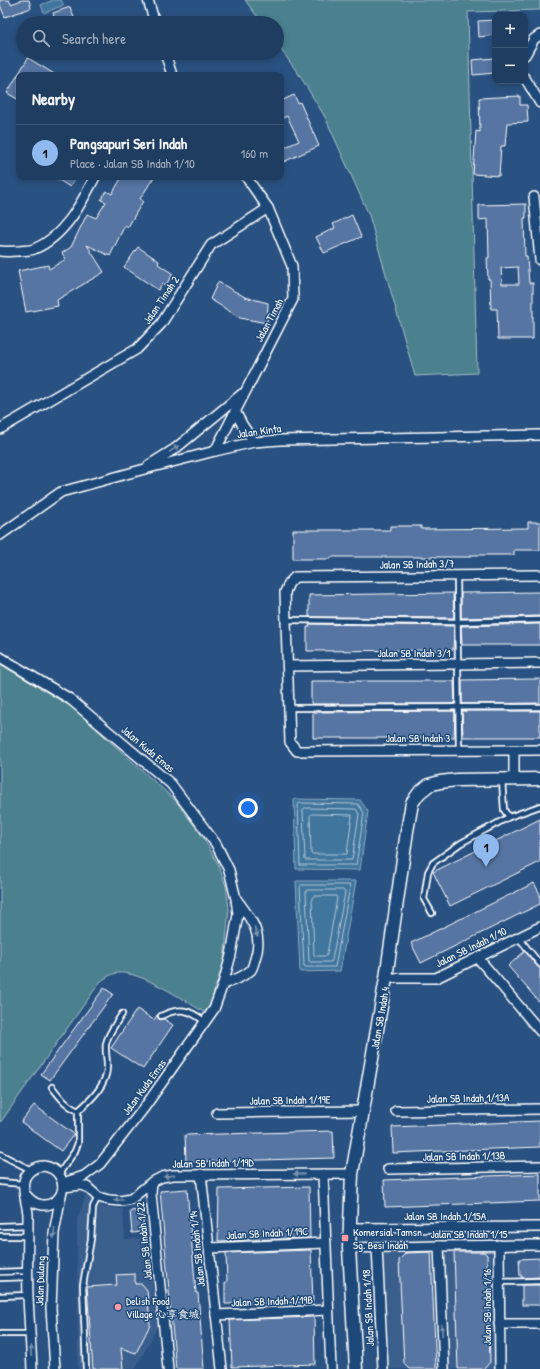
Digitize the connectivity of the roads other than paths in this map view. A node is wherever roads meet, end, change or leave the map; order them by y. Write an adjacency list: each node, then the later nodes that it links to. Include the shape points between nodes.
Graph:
1 (148, 0): 2 (street)
2 (153, 16)
3 (540, 35): 4 (street, via 534,39)
4 (528, 50)
5 (167, 60): 6 (street)
6 (171, 72)
7 (528, 83): 8 (street)
8 (540, 103)
9 (94, 180): 13 (street, via 63,228 49,240 33,250)
10 (248, 180): 12 (street, Jalan Timah)
11 (534, 197): 14 (street)
12 (268, 208): 15 (street, Jalan Timah, via 292,266 294,299); 17 (street, Jalan Timah 2, via 211,245 161,324 137,349)
13 (0, 251)
14 (540, 260)
15 (246, 390): 16 (street, Jalan Timah); 21 (street, one-way to 15, via 176,448)
16 (235, 411): 19 (street); 20 (street, Jalan Timah)
17 (0, 429)
18 (540, 435): 19 (street, Jalan Kinta)
19 (254, 442): 20 (street, Jalan Kinta)
20 (215, 451): 21 (street, Jalan Kinta)
21 (142, 470): 22 (street, Jalan Kinta, via 61,492)
22 (0, 535)
23 (540, 575): 24 (street, Jalan SB Indah 3/7)
24 (457, 576): 25 (street, Jalan SB Indah 3/7, via 295,577 285,592); 27 (lane)
25 (286, 620): 27 (lane); 31 (street)
26 (540, 620): 27 (lane)
27 (457, 622): 30 (lane)
28 (0, 657): 43 (street, Jalan Kuda Emas, via 70,699 171,784 216,844 229,870)
29 (540, 664): 30 (street, Jalan SB Indah 3/1)
30 (458, 665): 31 (street, Jalan SB Indah 3/1); 32 (lane)
31 (288, 666): 34 (street)
32 (458, 707): 33 (lane); 34 (lane); 35 (lane)
33 (540, 707)
34 (289, 708): 35 (street, Jalan SB Indah 3, via 290,742 297,751)
35 (460, 750): 37 (street, Jalan SB Indah 3)
36 (540, 750): 37 (street, Jalan SB Indah 3)
37 (514, 751): 40 (street)
38 (502, 778): 40 (street, Jalan SB Indah 4); 42 (lane, via 504,810); 49 (street, Jalan SB Indah 4, via 458,780 429,785 419,793 412,804)
39 (540, 778): 40 (street, Jalan SB Indah 4)
40 (514, 779)
41 (540, 806): 42 (lane)
42 (509, 817): 44 (lane, via 461,843 433,863 428,872 424,899)
43 (236, 898): 50 (street, Jalan Kuda Emas, via 238,914); 50 (street, Jalan Kuda Emas, one-way to 50, via 252,921 259,942 258,950 251,970)
44 (432, 913)
45 (540, 927): 46 (street, Jalan SB Indah 1/10)
46 (518, 937): 47 (street, Jalan SB Indah 1/10); 48 (lane)
47 (478, 958): 49 (street, Jalan SB Indah 1/10, via 436,978); 54 (street)
48 (540, 964)
49 (386, 978): 58 (street, Jalan SB Indah 4)
50 (223, 984): 53 (street, Jalan Kuda Emas, via 214,1009)
51 (122, 1014): 57 (lane, via 108,1036 107,1066 102,1085)
52 (161, 1016): 53 (lane, via 172,1011 184,1010)
53 (205, 1022): 71 (street, Jalan Kuda Emas, via 144,1108 100,1164 84,1176)
54 (540, 1031)
55 (52, 1087): 57 (lane, via 64,1103)
56 (540, 1109): 59 (street, Jalan SB Indah 1/13A)
57 (78, 1111): 71 (lane, via 78,1143)
58 (364, 1111): 60 (street, Jalan SB Indah 1/19E); 67 (street, Jalan SB Indah 4)
59 (396, 1111)
60 (217, 1113)
61 (0, 1154): 64 (lane)
62 (540, 1166): 63 (street, Jalan SB Indah 1/13B)
63 (388, 1169)
64 (31, 1170): 70 (street, via 25,1176); 71 (street, via 43,1166 50,1167)
65 (201, 1174): 66 (street, Jalan SB Indah 1/19D, one-way to 65); 69 (street, Jalan SB Indah 1/19D, one-way to 69, via 173,1175); 85 (street, Jalan SB Indah 1/14)
66 (323, 1174): 67 (street, Jalan SB Indah 1/19D); 80 (street)
67 (352, 1174): 77 (street, Jalan SB Indah 4)
68 (0, 1182): 70 (lane)
69 (152, 1182): 73 (street, Jalan SB Indah 1/19D, one-way to 73, via 131,1199 121,1201); 103 (street, Jalan SB Indah 1/22, via 151,1194)
70 (23, 1184): 72 (street)
71 (61, 1185): 72 (street, via 56,1200 50,1204 36,1204); 73 (street, Jalan SB Indah 1/19D, via 87,1186); 101 (street, Jalan Dulang, one-way to 101, via 54,1233 51,1308)
72 (26, 1195): 74 (street, Jalan Dulang)
73 (98, 1197): 102 (lane, via 93,1207 91,1239 83,1285)
74 (28, 1225): 75 (lane); 79 (street, Jalan Dulang)
75 (0, 1226)
76 (540, 1227): 77 (street, Jalan SB Indah 1/15A)
77 (350, 1228): 86 (street, Jalan SB Indah 4)
78 (0, 1236): 79 (lane)
79 (28, 1236): 88 (street, Jalan Dulang)
80 (326, 1242): 85 (street, Jalan SB Indah 1/19C); 94 (street)
81 (499, 1245): 82 (street, Jalan SB Indah 1/15); 84 (street, Jalan SB Indah 1/15); 91 (street, Jalan SB Indah 1/16)
82 (540, 1245)
83 (377, 1246): 84 (street, Jalan SB Indah 1/15); 86 (street, Jalan SB Indah 1/15); 107 (street, Jalan SB Indah 1/18)
84 (439, 1246): 108 (street, one-way to 84)
85 (209, 1248): 95 (street, Jalan SB Indah 1/14)
86 (349, 1248): 106 (street, Jalan SB Indah 4)
87 (0, 1272): 88 (lane)
88 (28, 1274): 89 (lane); 93 (street, Jalan Dulang)
89 (0, 1278)
90 (540, 1281): 91 (lane)
91 (499, 1282): 96 (street, Jalan SB Indah 1/16)
92 (0, 1296): 93 (lane)
93 (28, 1296): 99 (street, Jalan Dulang)
94 (328, 1310): 95 (street, Jalan SB Indah 1/19B); 105 (street)
95 (216, 1315): 104 (street, Jalan SB Indah 1/14)
96 (499, 1324): 97 (street); 109 (street, Jalan SB Indah 1/16)
97 (540, 1324)
98 (0, 1334): 99 (lane)
99 (31, 1334): 100 (street, Jalan Dulang, one-way to 99)
100 (32, 1369)
101 (55, 1369)
102 (86, 1369)
103 (168, 1369)
104 (222, 1369)
105 (331, 1369)
106 (356, 1369)
107 (383, 1369)
108 (444, 1369)
109 (500, 1369)

